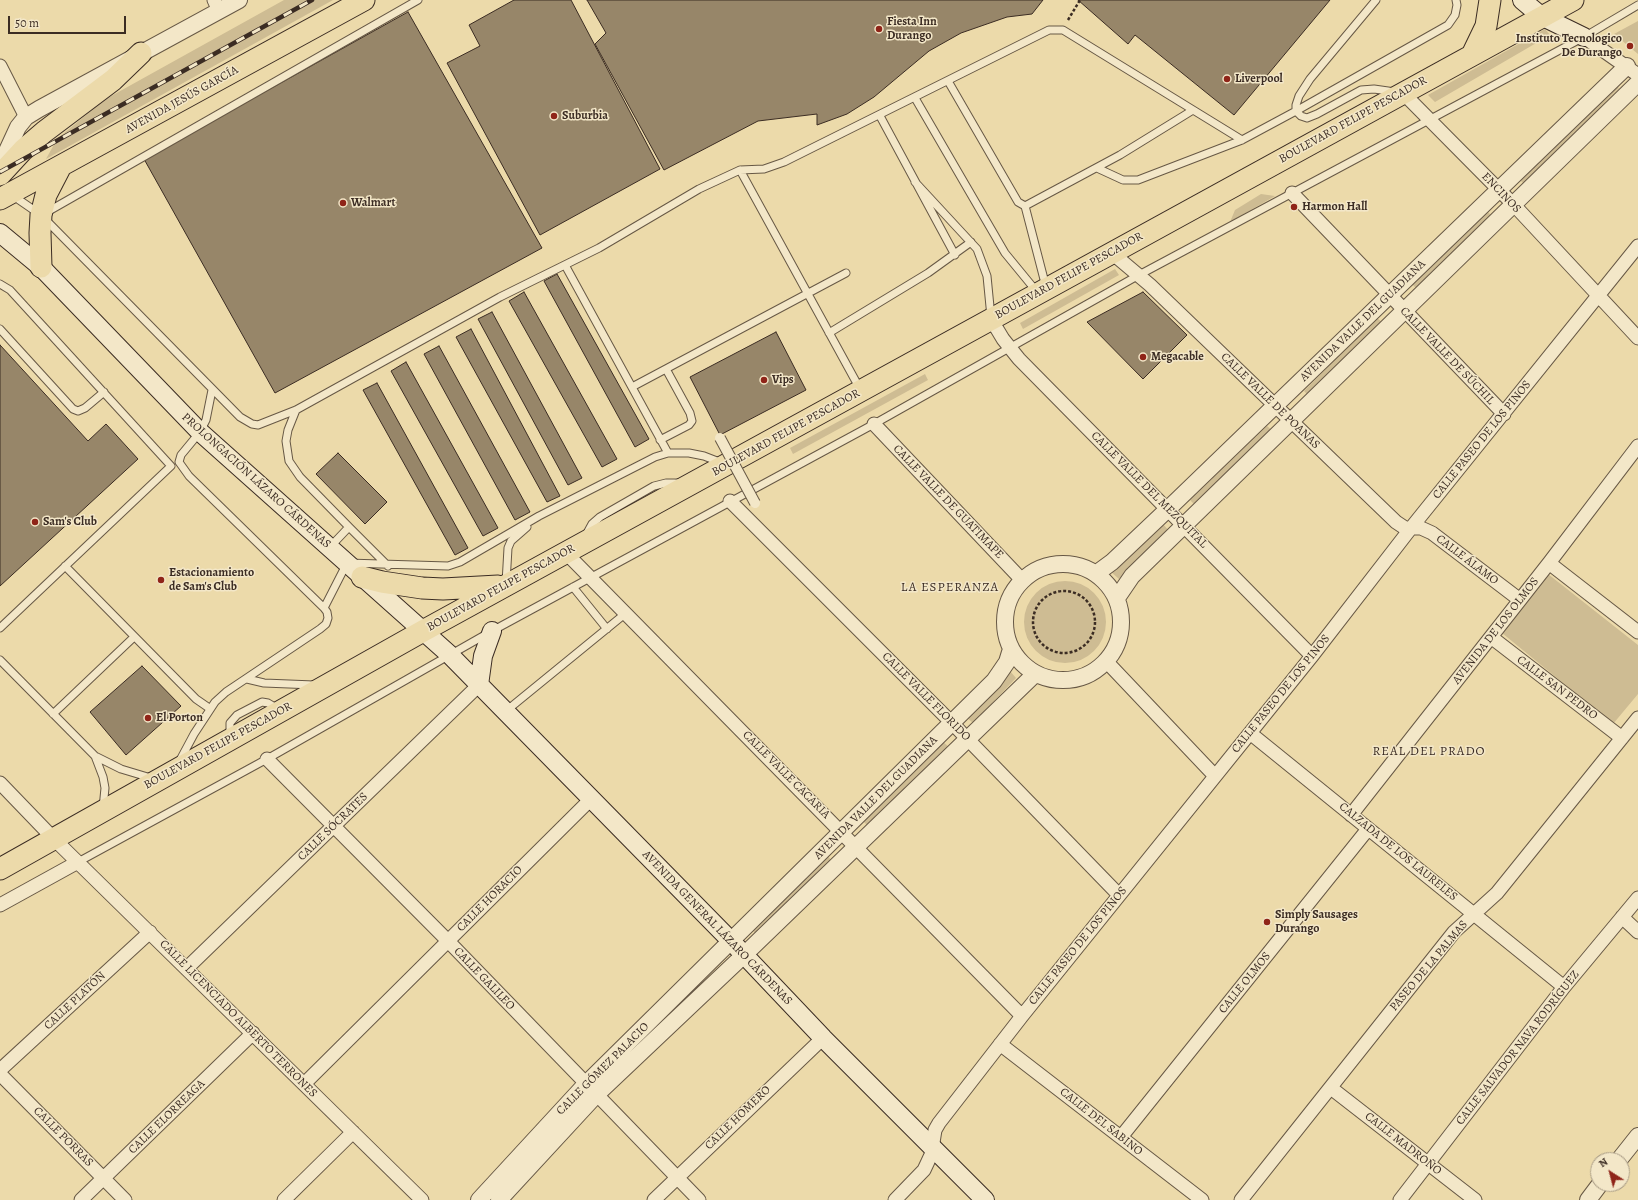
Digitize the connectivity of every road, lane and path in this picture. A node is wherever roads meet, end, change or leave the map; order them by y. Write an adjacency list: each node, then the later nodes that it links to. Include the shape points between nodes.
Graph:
1 (239, 0): 10 (street)
2 (364, 0): 30 (main road, AVENIDA JESÚS GARCÍA)
3 (418, 0): 40 (lane)
4 (1080, 0): 13 (path)
5 (1376, 0): 24 (lane, via 1310,79 1296,105)
6 (1456, 0): 24 (lane, via 1455,15 1448,25)
7 (1490, 0): 16 (main road, via 1486,26)
8 (1522, 0): 12 (main road)
9 (1563, 2): 12 (main road, BOULEVARD FELIPE PESCADOR); 14 (main road)
10 (216, 5): 15 (street)
11 (1638, 5): 14 (lane)
12 (1541, 16): 14 (main road); 16 (main road, BOULEVARD FELIPE PESCADOR)
13 (1063, 30): 19 (lane, via 1045,32); 23 (lane)
14 (1584, 37): 18 (street); 27 (lane)
15 (141, 53): 26 (street); 33 (main road, via 113,80 28,146)
16 (1472, 55): 21 (main road, BOULEVARD FELIPE PESCADOR)
17 (0, 66): 26 (street)
18 (1632, 70): 35 (street, AVENIDA VALLE DEL GUADIANA)
19 (948, 81): 22 (lane); 39 (lane, via 1018,202)
20 (1638, 83): 38 (street, AVENIDA VALLE DEL GUADIANA)
21 (1403, 93): 24 (lane, via 1367,89 1355,92 1307,118); 27 (street, ENCINOS); 44 (main road, BOULEVARD FELIPE PESCADOR)
22 (915, 98): 25 (lane); 51 (lane, via 1005,254)
23 (1193, 110): 28 (lane); 31 (lane)
24 (1296, 111): 28 (lane)
25 (880, 116): 32 (lane, via 770,168); 34 (lane)
26 (26, 117): 29 (street, via 18,127)
27 (1429, 120): 35 (street, ENCINOS); 37 (lane)
28 (1242, 140): 31 (lane, via 1138,180 1123,180)
29 (0, 166)
30 (61, 166): 36 (main road, AVENIDA JESÚS GARCÍA); 40 (main road, via 46,195)
31 (1097, 168): 39 (lane)
32 (740, 170): 46 (lane, via 699,189); 52 (lane)
33 (0, 175)
34 (915, 182): 42 (lane); 45 (lane)
35 (1499, 190): 38 (street, ENCINOS); 54 (street, AVENIDA VALLE DEL GUADIANA)
36 (3, 193): 40 (lane)
37 (1292, 193): 49 (lane); 54 (street, CALLE VALLE DE SÚCHIL)
38 (1514, 205): 53 (street, ENCINOS); 55 (street, AVENIDA VALLE DEL GUADIANA)
39 (1025, 206): 51 (lane)
40 (41, 215): 47 (main road); 63 (lane)
41 (0, 233): 47 (main road, PROLONGACIÓN LÁZARO CÁRDENAS)
42 (971, 242): 45 (lane); 56 (lane, via 977,249 987,276)
43 (1638, 246): 53 (street, CALLE PASEO DE LOS PINOS)
44 (1112, 253): 49 (street, CALLE VALLE DE POANAS); 51 (main road, BOULEVARD FELIPE PESCADOR)
45 (955, 255): 58 (lane)
46 (565, 265): 62 (lane); 67 (lane, via 500,297)
47 (41, 267): 71 (main road, PROLONGACIÓN LÁZARO CÁRDENAS)
48 (846, 272): 52 (lane)
49 (1139, 275): 60 (lane); 66 (street, CALLE VALLE DE POANAS)
50 (0, 284): 64 (lane, via 10,290)
51 (1043, 292): 56 (main road, BOULEVARD FELIPE PESCADOR)
52 (808, 294): 58 (lane); 61 (lane)
53 (1597, 295): 59 (street, ENCINOS); 68 (street, CALLE PASEO DE LOS PINOS)
54 (1390, 296): 55 (street, CALLE VALLE DE SÚCHIL); 66 (street, AVENIDA VALLE DEL GUADIANA)
55 (1405, 312): 68 (street, CALLE VALLE DE SÚCHIL); 69 (street, AVENIDA VALLE DEL GUADIANA)
56 (991, 319): 60 (street, CALLE VALLE DEL MEZQUITAL); 65 (main road, BOULEVARD FELIPE PESCADOR)
57 (0, 329): 64 (lane, via 73,409 81,410)
58 (829, 333): 65 (lane)
59 (1638, 338)
60 (1010, 349): 70 (lane); 79 (street, CALLE VALLE DEL MEZQUITAL)
61 (666, 369): 62 (lane); 73 (lane, via 692,421)
62 (632, 387): 73 (lane)
63 (212, 390): 67 (lane, via 240,417 252,424 265,424); 71 (lane, via 206,420)
64 (104, 392): 87 (lane, via 172,466)
65 (861, 392): 76 (main road, BOULEVARD FELIPE PESCADOR)
66 (1275, 406): 69 (street, CALLE VALLE DE POANAS); 79 (street, AVENIDA VALLE DEL GUADIANA)
67 (296, 410): 82 (lane, via 286,441 289,461 300,477)
68 (1504, 414): 83 (street, CALLE PASEO DE LOS PINOS)
69 (1291, 422): 81 (street, AVENIDA VALLE DEL GUADIANA); 83 (street, CALLE VALLE DE POANAS, via 1396,522 1405,528)
70 (874, 424): 77 (lane); 92 (street, CALLE VALLE DE GUATIMAPE)
71 (200, 432): 84 (main road, PROLONGACIÓN LÁZARO CÁRDENAS); 97 (lane, via 181,455 179,462 189,476)
72 (720, 438): 78 (street, bridge)
73 (660, 440): 75 (lane)
74 (1638, 446): 86 (street, AVENIDA DE LOS OLMOS)
75 (668, 453): 76 (lane, via 704,456); 80 (lane)
76 (726, 465): 85 (main road, BOULEVARD FELIPE PESCADOR)
77 (730, 502): 91 (lane); 120 (street, CALLE VALLE FLORIDO)
78 (755, 503)
79 (1168, 509): 81 (street, CALLE VALLE DEL MEZQUITAL); 90 (street, AVENIDA VALLE DEL GUADIANA)
80 (539, 516): 88 (lane, via 478,552 448,566); 93 (lane, via 516,536 508,548)
81 (1184, 526): 95 (street, AVENIDA VALLE DEL GUADIANA, via 1132,576); 109 (street, CALLE VALLE DEL MEZQUITAL)
82 (349, 527): 84 (lane); 88 (lane)
83 (1411, 528): 96 (street, CALLE ÁLAMO, via 1420,528 1432,533); 109 (street, CALLE PASEO DE LOS PINOS)
84 (330, 548): 89 (main road, PROLONGACIÓN LÁZARO CÁRDENAS)
85 (574, 548): 91 (street, CALLE VALLE CACARIA); 93 (main road, BOULEVARD FELIPE PESCADOR)
86 (1549, 563): 96 (street, AVENIDA DE LOS OLMOS); 103 (street)
87 (65, 566): 99 (lane); 104 (lane)
88 (388, 566): 89 (lane)
89 (354, 570): 93 (main road, via 402,586 422,588); 97 (lane); 101 (main road, PROLONGACIÓN LÁZARO CÁRDENAS)
90 (1097, 573): 92 (street, via 1078,564 1058,563 1038,568); 95 (street, via 1109,584)
91 (590, 577): 94 (lane); 98 (street, CALLE VALLE CACARIA)
92 (1022, 580): 107 (street, via 1010,595 1005,613 1005,632)
93 (506, 585): 101 (main road, BOULEVARD FELIPE PESCADOR)
94 (574, 587): 100 (lane); 102 (lane)
95 (1117, 598): 111 (street, via 1122,614 1121,631 1116,647)
96 (1520, 600): 105 (street, AVENIDA DE LOS OLMOS)
97 (324, 608): 113 (lane, via 327,612 326,624)
98 (626, 613): 100 (lane); 134 (street, CALLE VALLE CACARIA)
99 (0, 628)
100 (607, 628): 117 (lane)
101 (423, 631): 108 (main road, PROLONGACIÓN LÁZARO CÁRDENAS); 114 (main road, BOULEVARD FELIPE PESCADOR)
102 (492, 631): 108 (lane); 115 (main road, via 483,656)
103 (1638, 632)
104 (134, 637): 116 (lane, via 199,702); 118 (lane)
105 (1491, 637): 122 (street, CALLE SAN PEDRO); 131 (street, AVENIDA DE LOS OLMOS)
106 (1037, 639): 106 (path, via 1044,647 1054,652 1075,652 1091,638 1095,628 1092,607 1086,599 1073,592 1048,595 1040,601 1034,615 1033,630)
107 (1011, 649): 112 (street); 120 (street, AVENIDA VALLE DEL GUADIANA, via 1002,672)
108 (450, 655): 115 (main road, AVENIDA GENERAL LÁZARO CÁRDENAS); 125 (lane)
109 (1312, 656): 121 (street, CALLE PASEO DE LOS PINOS)
110 (0, 660): 118 (lane)
111 (1106, 661): 112 (street, via 1094,671 1073,679 1050,679); 127 (street)
112 (1035, 674): 123 (street, AVENIDA VALLE DEL GUADIANA)
113 (246, 679): 114 (lane, via 264,683); 116 (lane)
114 (328, 686): 126 (main road, BOULEVARD FELIPE PESCADOR)
115 (479, 686): 117 (main road, AVENIDA GENERAL LÁZARO CÁRDENAS); 132 (street, CALLE SÓCRATES)
116 (209, 708): 126 (lane)
117 (505, 712): 129 (main road, AVENIDA GENERAL LÁZARO CÁRDENAS)
118 (54, 714): 124 (lane)
119 (1638, 718): 122 (street, PASEO DE LA PALMAS)
120 (952, 723): 123 (street, CALLE VALLE FLORIDO); 134 (street, AVENIDA VALLE DEL GUADIANA)
121 (1250, 733): 127 (street, CALLE PASEO DE LOS PINOS); 131 (street, CALZADA DE LOS LAURELES)
122 (1622, 738): 142 (street, PASEO DE LA PALMAS, via 1502,888)
123 (967, 739): 136 (street, AVENIDA VALLE DEL GUADIANA); 139 (street, CALLE VALLE FLORIDO)
124 (95, 756): 126 (lane, via 121,769); 130 (lane, via 105,788)
125 (267, 759): 132 (street, CALLE GALILEO); 137 (lane)
126 (166, 775): 130 (main road, BOULEVARD FELIPE PESCADOR)
127 (1215, 776): 139 (street, CALLE PASEO DE LOS PINOS)
128 (0, 783): 135 (street, CALLE LICENCIADO ALBERTO TERRONES)
129 (591, 799): 146 (street, CALLE HORACIO); 147 (main road, AVENIDA GENERAL LÁZARO CÁRDENAS)
130 (103, 810): 135 (main road, BOULEVARD FELIPE PESCADOR)
131 (1351, 815): 133 (street, CALZADA DE LOS LAURELES)
132 (333, 826): 146 (street, CALLE GALILEO); 149 (street, CALLE SÓCRATES)
133 (1368, 829): 142 (street, CALZADA DE LOS LAURELES); 162 (street, CALLE OLMOS)
134 (842, 832): 136 (street, CALLE VALLE CACARIA); 147 (street, AVENIDA VALLE DEL GUADIANA)
135 (53, 838): 137 (street, CALLE LICENCIADO ALBERTO TERRONES); 138 (main road, BOULEVARD FELIPE PESCADOR)
136 (857, 846): 148 (street, AVENIDA VALLE DEL GUADIANA); 151 (street, CALLE VALLE CACARIA)
137 (78, 862): 141 (street); 144 (street, CALLE LICENCIADO ALBERTO TERRONES)
138 (0, 869)
139 (1119, 895): 151 (street, CALLE PASEO DE LOS PINOS)
140 (1638, 898): 143 (street, CALLE SALVADOR NAVA RODRÍGUEZ)
141 (0, 905)
142 (1474, 914): 150 (street, CALZADA DE LOS LAURELES); 158 (street, PASEO DE LA PALMAS, via 1454,932)
143 (1622, 917): 145 (street); 150 (street, CALLE SALVADOR NAVA RODRÍGUEZ)
144 (150, 932): 149 (street, CALLE LICENCIADO ALBERTO TERRONES); 155 (street, CALLE PLATÓN)
145 (1638, 932)
146 (448, 941): 157 (street, CALLE HORACIO); 159 (street, CALLE GALILEO)
147 (731, 941): 148 (main road, AVENIDA GENERAL LÁZARO CÁRDENAS); 159 (street, CALLE GÓMEZ PALACIO)
148 (744, 955): 153 (main road, AVENIDA GENERAL LÁZARO CÁRDENAS); 159 (street, CALLE GÓMEZ PALACIO)
149 (187, 968): 152 (street, CALLE LICENCIADO ALBERTO TERRONES)
150 (1564, 987): 165 (street, CALLE SALVADOR NAVA RODRÍGUEZ)
151 (1022, 1016): 154 (street, CALLE PASEO DE LOS PINOS)
152 (253, 1033): 157 (street, CALLE LICENCIADO ALBERTO TERRONES); 167 (street, CALLE ELORREAGA)
153 (823, 1038): 163 (main road, AVENIDA GENERAL LÁZARO CÁRDENAS); 166 (street, CALLE HOMERO)
154 (1000, 1044): 162 (street, CALLE DEL SABINO); 163 (street, CALLE PASEO DE LOS PINOS, via 939,1123)
155 (0, 1070)
156 (0, 1074): 167 (street, CALLE PORRAS)
157 (304, 1084): 160 (street, CALLE LICENCIADO ALBERTO TERRONES)
158 (1331, 1088): 165 (street, CALLE MADROÑO); 179 (street, PASEO DE LA PALMAS)
159 (591, 1090): 166 (street, CALLE GALILEO); 172 (street, CALLE GÓMEZ PALACIO); 173 (street, CALLE GÓMEZ PALACIO)
160 (353, 1132): 170 (street); 171 (street, CALLE LICENCIADO ALBERTO TERRONES)
161 (1638, 1136): 164 (street)
162 (1121, 1138): 178 (street, CALLE DEL SABINO)
163 (932, 1146): 176 (street, CALLE PASEO DE LOS PINOS, via 924,1170); 177 (main road, AVENIDA GENERAL LÁZARO CÁRDENAS)
164 (1625, 1152)
165 (1428, 1163): 180 (street, CALLE SALVADOR NAVA RODRÍGUEZ); 181 (street, CALLE MADROÑO)
166 (677, 1177): 174 (street, CALLE HOMERO); 175 (street, CALLE GALILEO)
167 (104, 1178): 168 (street, CALLE ELORREAGA); 169 (street, CALLE PORRAS)
168 (81, 1200)
169 (125, 1200)
170 (284, 1200)
171 (422, 1200)
172 (479, 1200)
173 (499, 1200)
174 (654, 1200)
175 (699, 1200)
176 (895, 1200)
177 (985, 1200)
178 (1202, 1200)
179 (1241, 1200)
180 (1400, 1200)
181 (1475, 1200)

